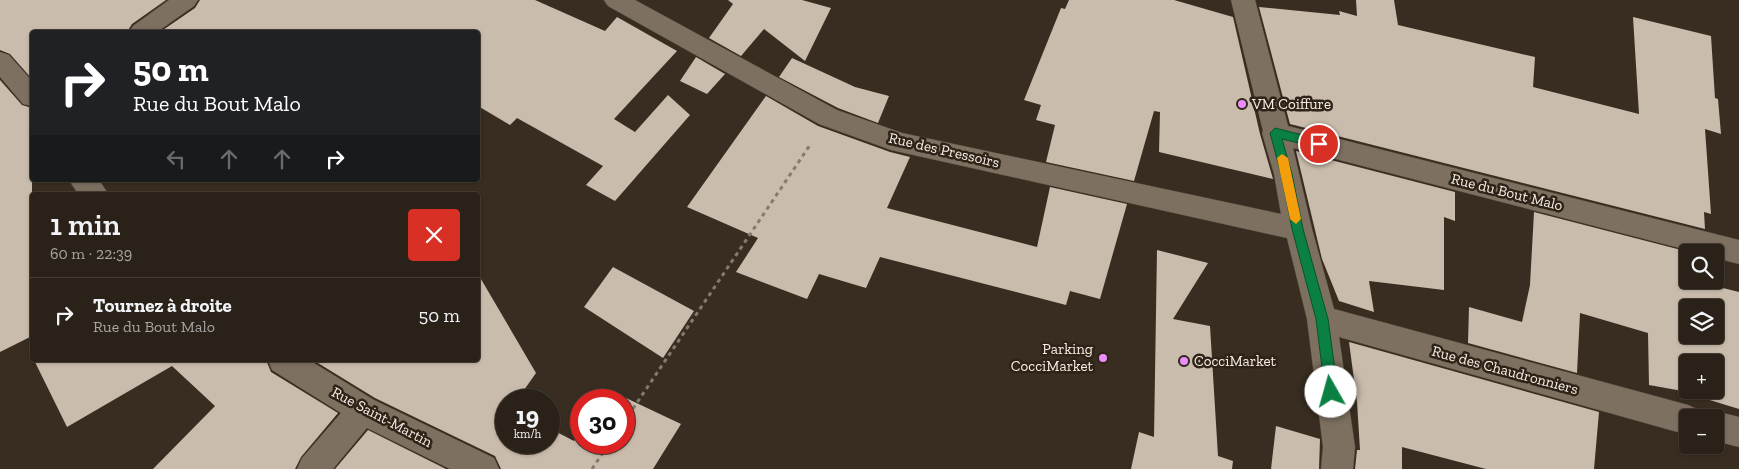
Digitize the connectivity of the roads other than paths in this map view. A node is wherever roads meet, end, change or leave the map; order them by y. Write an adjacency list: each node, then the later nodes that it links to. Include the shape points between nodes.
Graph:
1 (186, 0): 4 (street)
2 (616, 0): 10 (street, Rue des Pressoirs, via 828,117 900,143)
3 (1243, 0): 7 (street)
4 (144, 30)
5 (0, 61): 6 (street)
6 (30, 95)
7 (1275, 133): 10 (street); 11 (street, Rue du Bout Malo)
8 (84, 182): 9 (street)
9 (93, 192)
10 (1298, 229): 12 (street)
11 (1739, 252)
12 (1322, 319): 15 (street, Rue des Chaudronniers); 20 (street, via 1339,447)
13 (286, 362): 14 (street, Rue Saint-Martin)
14 (363, 410): 18 (street); 19 (street, Rue Saint-Martin)
15 (1679, 418)
16 (1724, 428): 17 (street)
17 (1739, 432)
18 (313, 469)
19 (483, 469)
20 (1337, 469)

